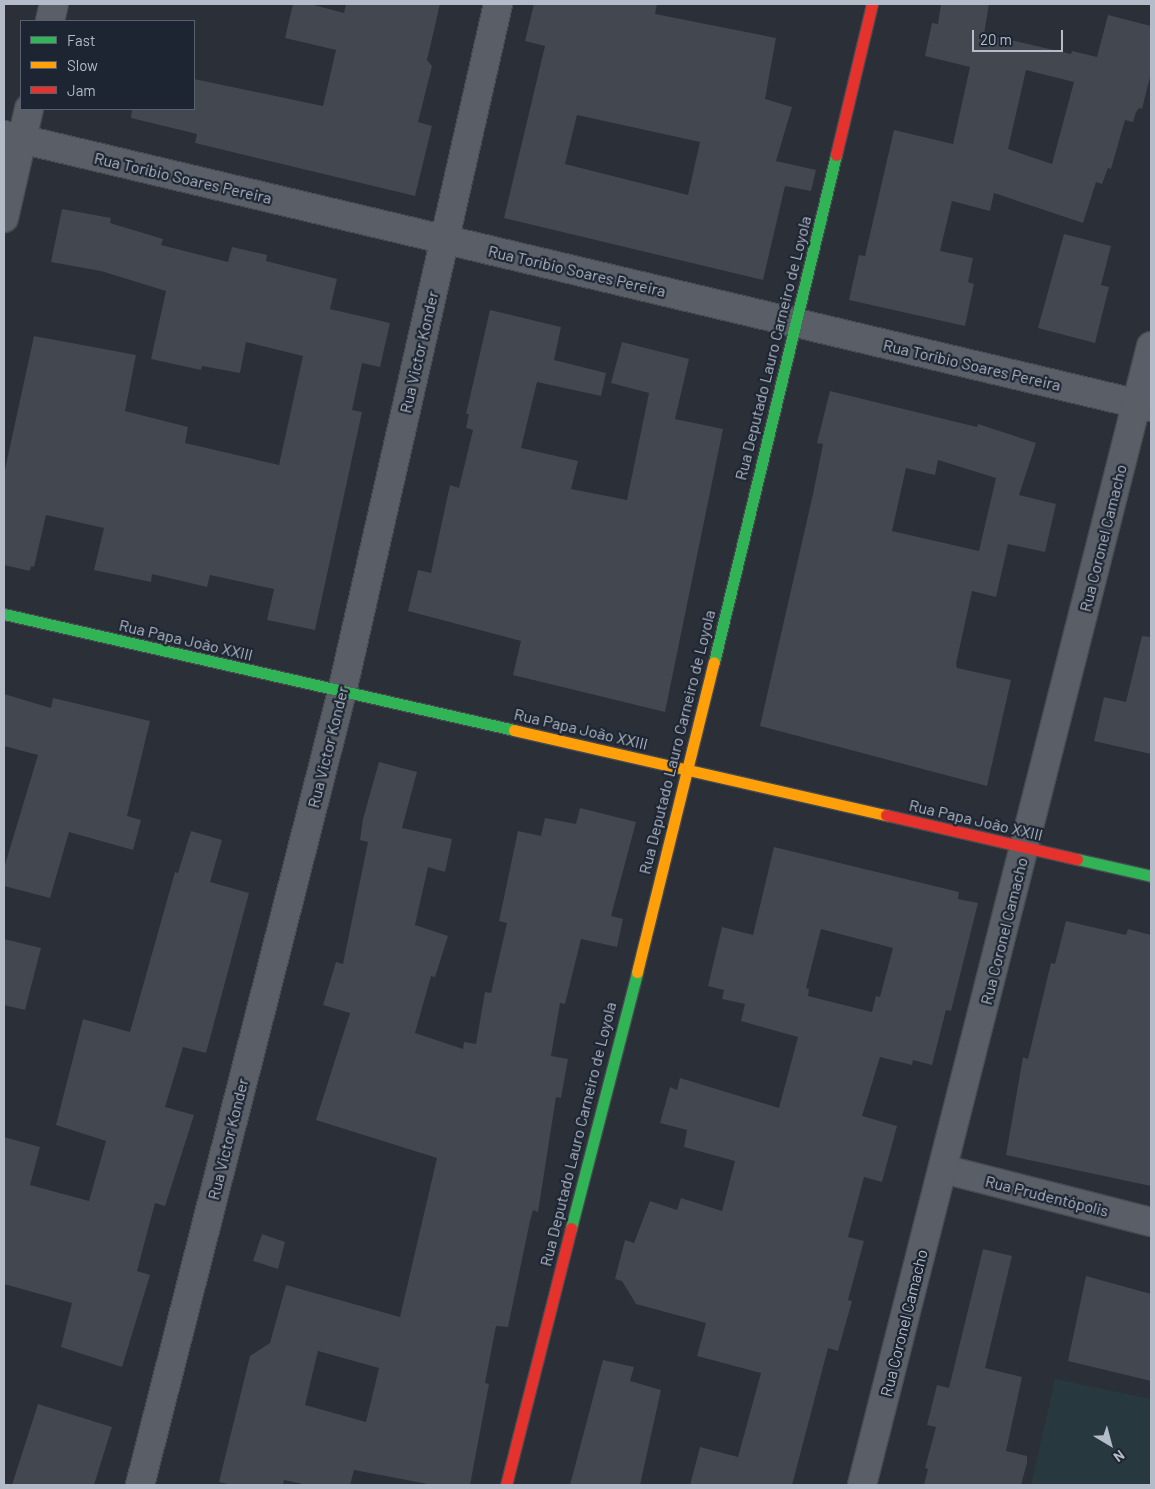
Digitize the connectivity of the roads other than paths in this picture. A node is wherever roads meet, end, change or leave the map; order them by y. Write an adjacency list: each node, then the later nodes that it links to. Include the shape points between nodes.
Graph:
1 (54, 4): 4 (street)
2 (498, 4): 8 (street, Rua Victor Konder)
3 (872, 4): 9 (street, Rua Deputado Lauro Carneiro de Loyola)
4 (50, 20)
5 (28, 110): 6 (street)
6 (13, 137): 7 (street); 8 (street, Rua Toríbio Soares Pereira)
7 (4, 218)
8 (445, 240): 9 (street, Rua Toríbio Soares Pereira); 13 (street, Rua Victor Konder)
9 (795, 323): 11 (street, Rua Toríbio Soares Pereira); 14 (street, Rua Deputado Lauro Carneiro de Loyola)
10 (1151, 346): 11 (street, Rua Coronel Camacho)
11 (1144, 406): 15 (street, Rua Coronel Camacho)
12 (4, 614): 13 (street, Rua Papa João XXIII)
13 (342, 692): 14 (street, Rua Papa João XXIII); 19 (street, Rua Victor Konder)
14 (688, 770): 15 (street, Rua Papa João XXIII); 20 (street, Rua Deputado Lauro Carneiro de Loyola)
15 (1025, 847): 16 (street, Rua Papa João XXIII); 17 (street, Rua Coronel Camacho)
16 (1151, 876)
17 (943, 1169): 18 (street, Rua Prudentópolis); 21 (street, Rua Coronel Camacho)
18 (1151, 1222)
19 (140, 1485)
20 (506, 1485)
21 (862, 1485)

